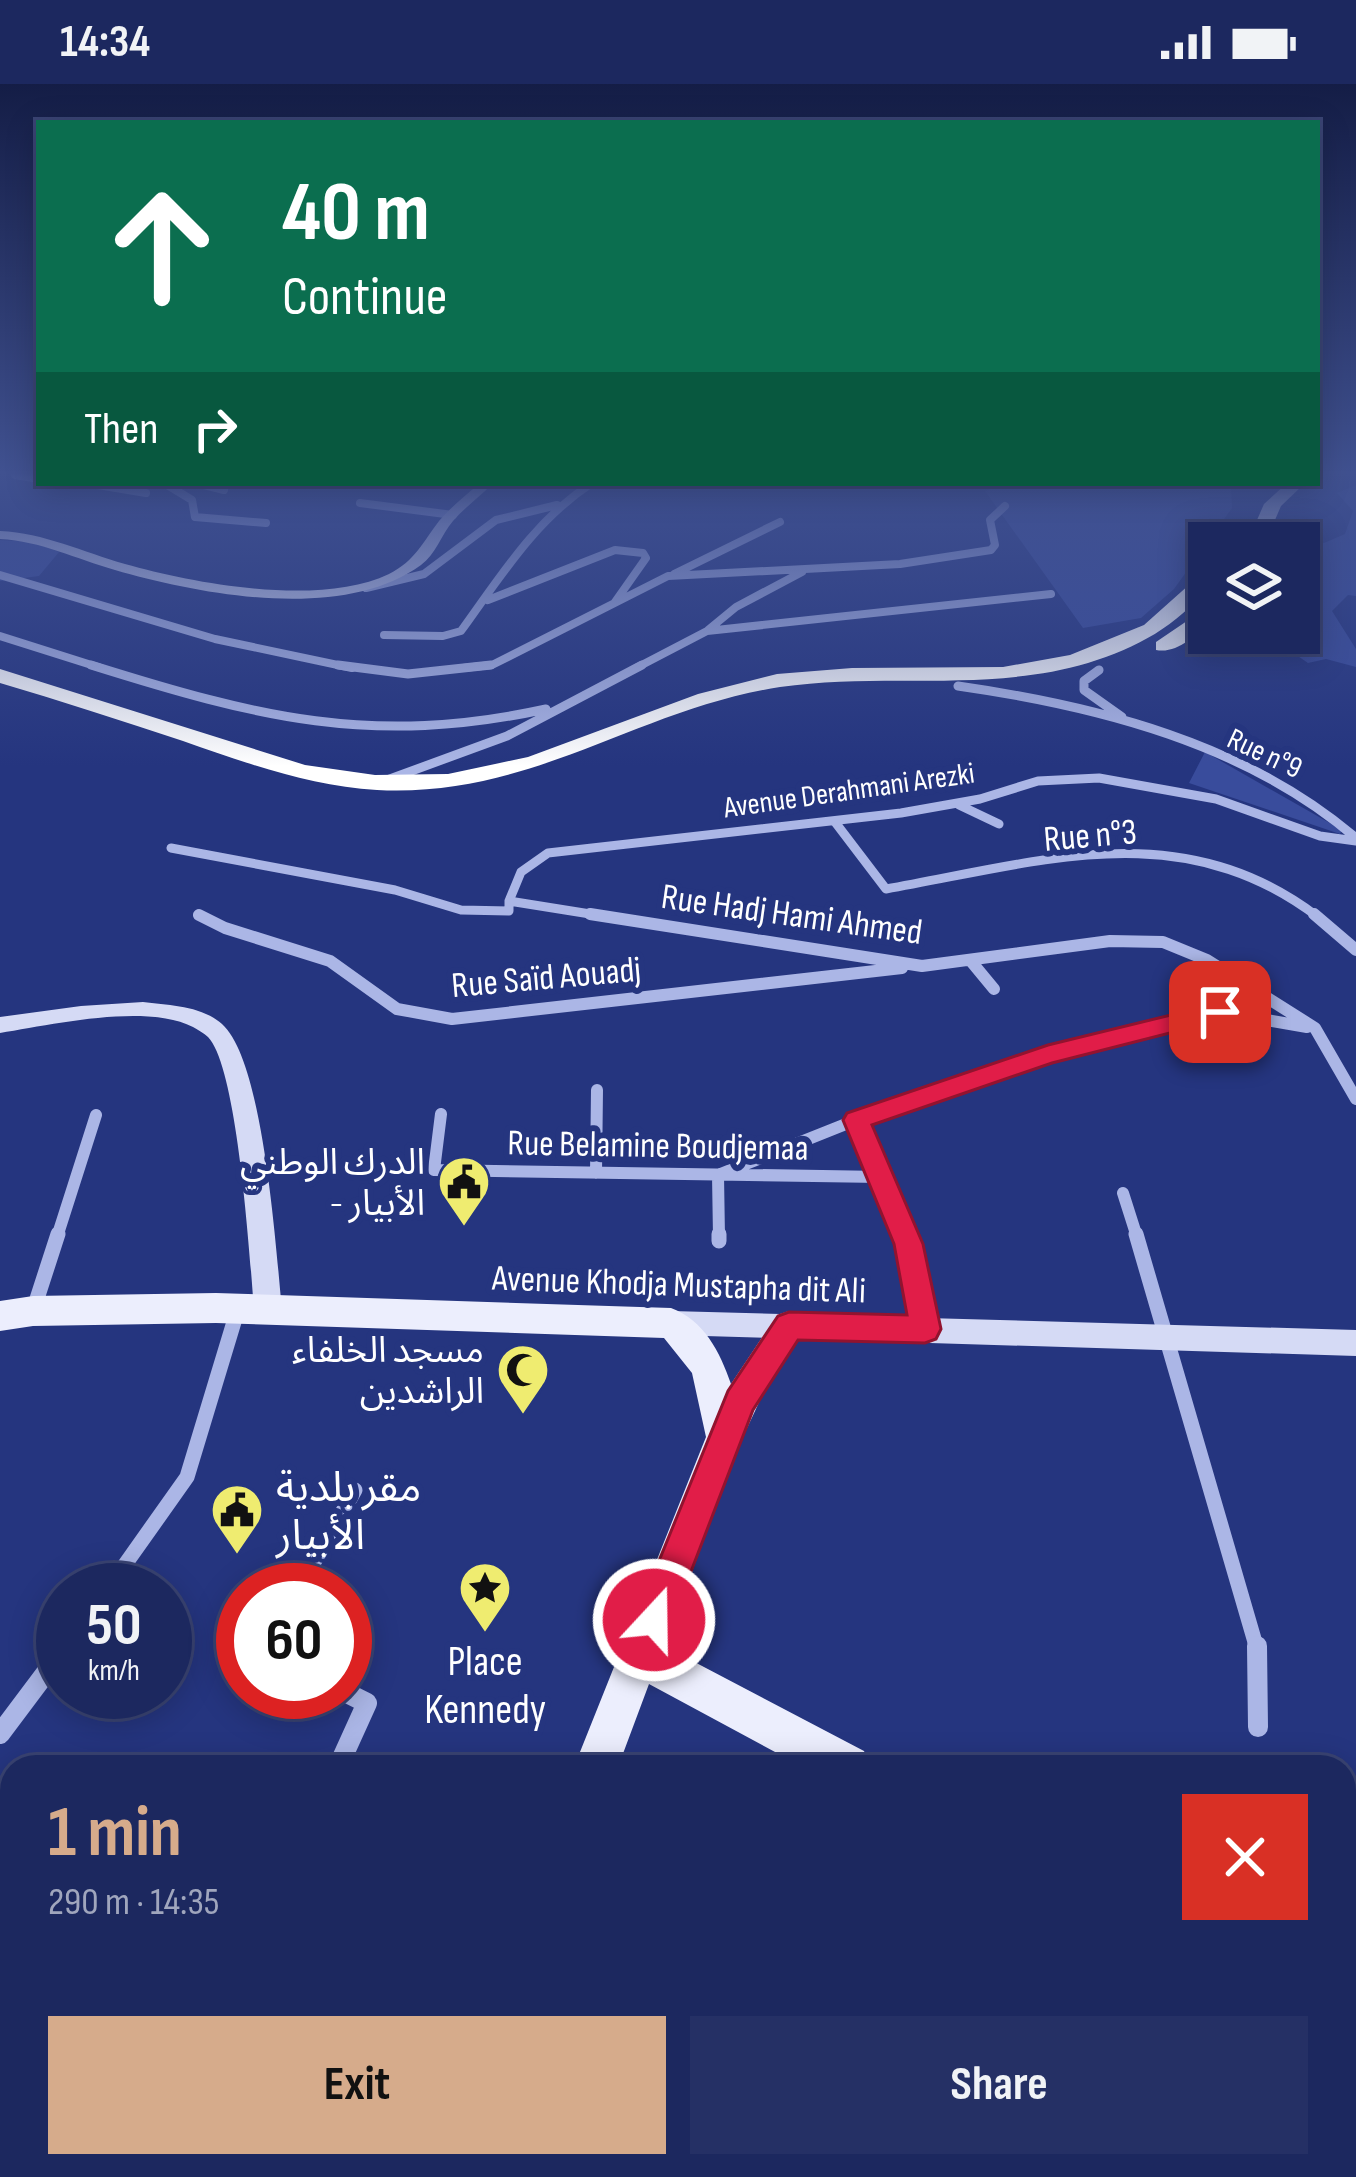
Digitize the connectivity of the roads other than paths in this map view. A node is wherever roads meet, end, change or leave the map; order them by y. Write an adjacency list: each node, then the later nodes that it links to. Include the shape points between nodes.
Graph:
1 (139, 571): 12 (main road, via 302,593)
2 (404, 571): 12 (main road)
3 (428, 571): 12 (street)
4 (508, 571): 15 (street)
5 (562, 571): 15 (street)
6 (637, 571): 16 (street)
7 (681, 571): 11 (street)
8 (793, 571): 11 (street)
9 (805, 571): 17 (street)
10 (0, 575): 16 (street, via 214,639 407,674 492,665)
11 (668, 577): 16 (street)
12 (364, 588)
13 (1052, 594): 17 (street)
14 (1188, 597): 26 (highway, via 1135,639 1069,662 782,680 691,701 506,771)
15 (488, 600): 19 (street, via 461,631)
16 (611, 607)
17 (706, 631): 24 (street)
18 (1188, 631): 21 (highway)
19 (384, 635)
20 (0, 636): 24 (street, via 232,704 338,726 440,727)
21 (1099, 670): 23 (highway); 25 (street, via 1084,690)
22 (3, 685): 23 (highway, via 50,709 290,788 389,801 505,788 759,698); 26 (highway, via 310,774)
23 (958, 686): 25 (street, via 1029,696)
24 (564, 705): 26 (street, via 507,736)
25 (1143, 730): 30 (street, Rue n°9, via 1268,779 1323,809)
26 (381, 782)
27 (958, 804): 28 (street, Avenue Derahmani Arezki); 29 (street); 30 (street, Avenue Derahmani Arezki, via 1038,781 1100,778 1216,799 1320,836)
28 (835, 822): 32 (street, Avenue Derahmani Arezki, via 548,853 526,864); 34 (street, Rue n°3, via 886,889 1104,855 1220,862 1308,908)
29 (998, 824)
30 (1356, 839)
31 (171, 848): 32 (street, Rue Hadj Hami Ahmed, via 461,910 508,911)
32 (509, 901): 36 (street, Rue Hadj Hami Ahmed)
33 (199, 914): 39 (street, Rue Saïd Aouadj, via 330,961 397,1010)
34 (1356, 950)
35 (970, 960): 36 (street, Rue Hadj Hami Ahmed); 37 (street); 41 (street, Rue Hadj Hami Ahmed, via 1163,942 1207,960)
36 (922, 966): 39 (street, Rue Saïd Aouadj)
37 (994, 989)
38 (463, 1001): 39 (street)
39 (452, 1019)
40 (0, 1025): 52 (main road, via 157,1011 218,1032 232,1056 259,1214)
41 (1315, 1028): 43 (street, Rue Hadj Hami Ahmed); 46 (street, via 1220,1012 1183,1019)
42 (596, 1090): 47 (street)
43 (1356, 1099)
44 (441, 1114): 47 (street, Rue Belamine Boudjemaa, via 434,1170)
45 (96, 1115): 53 (street)
46 (856, 1120): 48 (street); 49 (street)
47 (596, 1173): 48 (street, Rue Belamine Boudjemaa)
48 (718, 1174): 49 (street, Rue Belamine Boudjemaa); 51 (street)
49 (882, 1177): 56 (street, via 908,1244)
50 (1124, 1193): 57 (street)
51 (719, 1241)
52 (253, 1310): 53 (main road, Avenue Khodja Mustapha dit Ali); 54 (main road, Avenue Khodja Mustapha dit Ali); 61 (street, via 187,1477)
53 (17, 1314)
54 (671, 1323): 55 (main road, Avenue Khodja Mustapha dit Ali); 59 (main road, via 702,1353)
55 (789, 1326): 56 (main road, Avenue Khodja Mustapha dit Ali); 59 (main road, via 748,1384)
56 (925, 1329): 57 (main road, Avenue Khodja Mustapha dit Ali)
57 (1170, 1336): 58 (main road, Avenue Khodja Mustapha dit Ali); 67 (street, via 1258,1644)
58 (1356, 1343)
59 (724, 1437): 63 (main road)
60 (355, 1490): 62 (street)
61 (126, 1563)
62 (313, 1563)
63 (640, 1656): 70 (main road); 71 (main road)
64 (36, 1679): 65 (street)
65 (8, 1710): 68 (street)
66 (360, 1719): 69 (street)
67 (1258, 1727)
68 (0, 1734)
69 (343, 1755)
70 (601, 1755)
71 (826, 1755)

